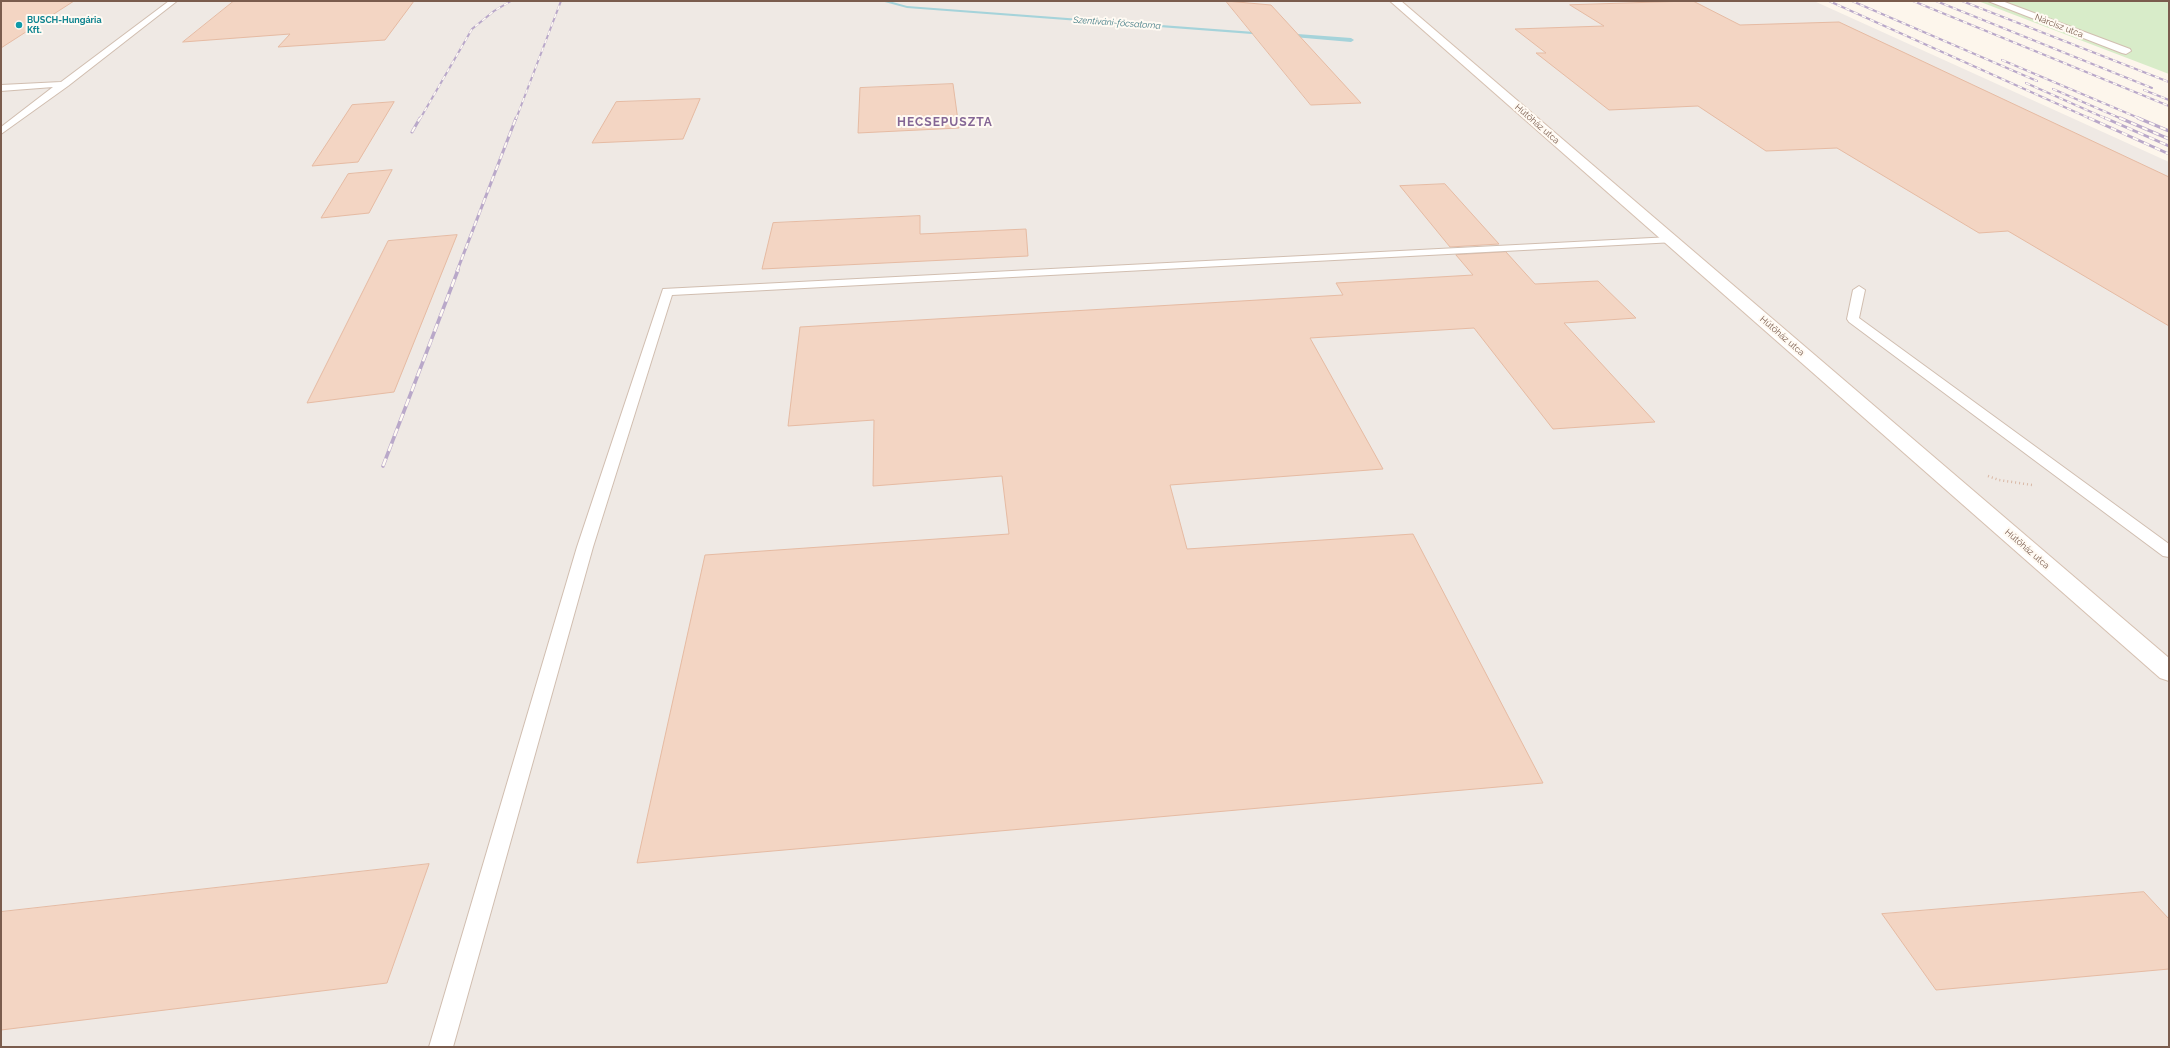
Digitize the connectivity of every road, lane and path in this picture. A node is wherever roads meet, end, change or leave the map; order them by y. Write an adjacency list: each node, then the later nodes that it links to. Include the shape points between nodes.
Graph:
1 (173, 1): 5 (lane)
2 (1395, 1): 8 (street, Hűtőház utca)
3 (1993, 1): 4 (street, Nárcisz utca)
4 (2126, 51)
5 (65, 84): 6 (lane); 7 (lane)
6 (1, 88)
7 (1, 131)
8 (1671, 240): 11 (street, Hűtőház utca); 12 (lane, via 667,292 585,547 492,878)
9 (1859, 290): 10 (lane, via 1853,319)
10 (2169, 552)
11 (2169, 672)
12 (441, 1047)

